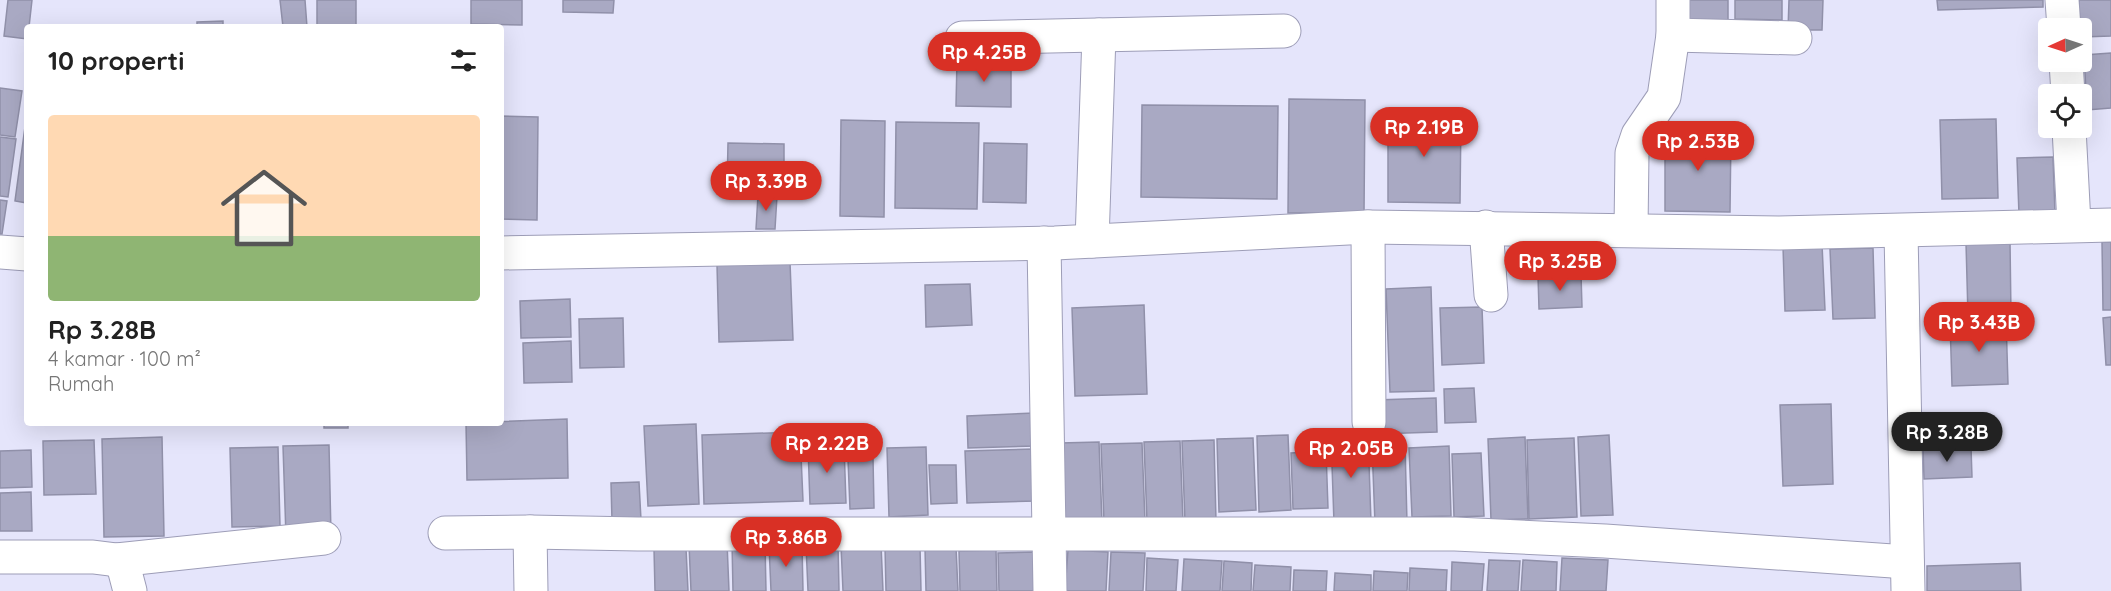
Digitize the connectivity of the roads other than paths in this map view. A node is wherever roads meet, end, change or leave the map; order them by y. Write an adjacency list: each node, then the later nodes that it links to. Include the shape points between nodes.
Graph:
1 (1673, 0): 6 (street)
2 (2062, 0): 3 (street)
3 (2063, 18)
4 (1284, 31): 5 (street)
5 (1099, 35): 7 (street); 16 (street)
6 (1673, 35): 8 (street); 14 (street, via 1664,97 1634,143)
7 (962, 38)
8 (1795, 38)
9 (2070, 138): 10 (street)
10 (2074, 224): 11 (street); 15 (street)
11 (2111, 225)
12 (1368, 227): 13 (street); 16 (street); 22 (street)
13 (1486, 227): 14 (street); 21 (street)
14 (1631, 229): 15 (street)
15 (1901, 231): 29 (street)
16 (1092, 241): 17 (street)
17 (1044, 243): 19 (street); 25 (street)
18 (0, 252): 20 (street)
19 (504, 254)
20 (24, 255)
21 (1491, 295)
22 (1369, 422)
23 (530, 532): 24 (street); 25 (street); 31 (street)
24 (445, 533)
25 (1050, 534): 29 (street, via 1455,534 1605,541); 32 (street)
26 (324, 538): 28 (street)
27 (0, 557): 28 (street, via 93,556)
28 (117, 561): 30 (street, via 124,568)
29 (1908, 577)
30 (130, 591)
31 (531, 591)
32 (1050, 591)

